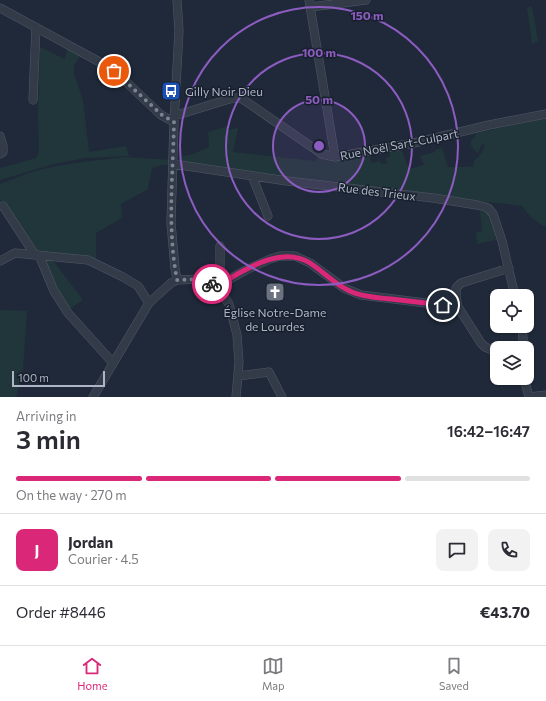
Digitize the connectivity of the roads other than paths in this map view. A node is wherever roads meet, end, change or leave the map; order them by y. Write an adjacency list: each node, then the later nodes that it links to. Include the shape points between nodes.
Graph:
1 (177, 0): 8 (street, via 179,31)
2 (366, 0): 3 (street)
3 (309, 4): 11 (street)
4 (0, 8): 5 (street)
5 (36, 27): 6 (street); 8 (street, via 107,66 162,115)
6 (33, 100)
7 (546, 114): 11 (street, Rue Noël Sart-Culpart, via 414,143)
8 (174, 119): 11 (street, Rue Noël Sart-Culpart, via 233,98 241,98 322,154); 12 (street)
9 (0, 136): 10 (street, via 3,146 3,152)
10 (0, 154)
11 (335, 157)
12 (173, 164): 13 (street, Rue des Trieux); 20 (street, via 171,223)
13 (252, 176): 15 (street); 19 (street, Rue des Trieux, via 433,198 488,208 493,214)
14 (3, 206): 17 (street)
15 (268, 216)
16 (220, 246): 21 (street)
17 (37, 255): 18 (street, via 15,253); 23 (street, via 88,260 138,286); 26 (street, via 54,291 68,312)
18 (0, 261)
19 (509, 268): 22 (street, Rue des Trieux); 24 (street, via 461,283 456,288)
20 (177, 280): 21 (street, via 201,279); 23 (street)
21 (218, 285): 24 (street, via 270,259 295,256 310,263 344,288 360,295); 27 (street, via 229,304 237,335)
22 (514, 289)
23 (149, 303): 26 (street)
24 (458, 307): 25 (street, via 481,343)
25 (490, 349)
26 (113, 363): 30 (street)
27 (238, 376): 31 (street); 32 (street, via 269,372)
28 (526, 385): 33 (street)
29 (546, 395): 33 (street)
30 (93, 397)
31 (236, 397)
32 (282, 397)
33 (529, 397)

